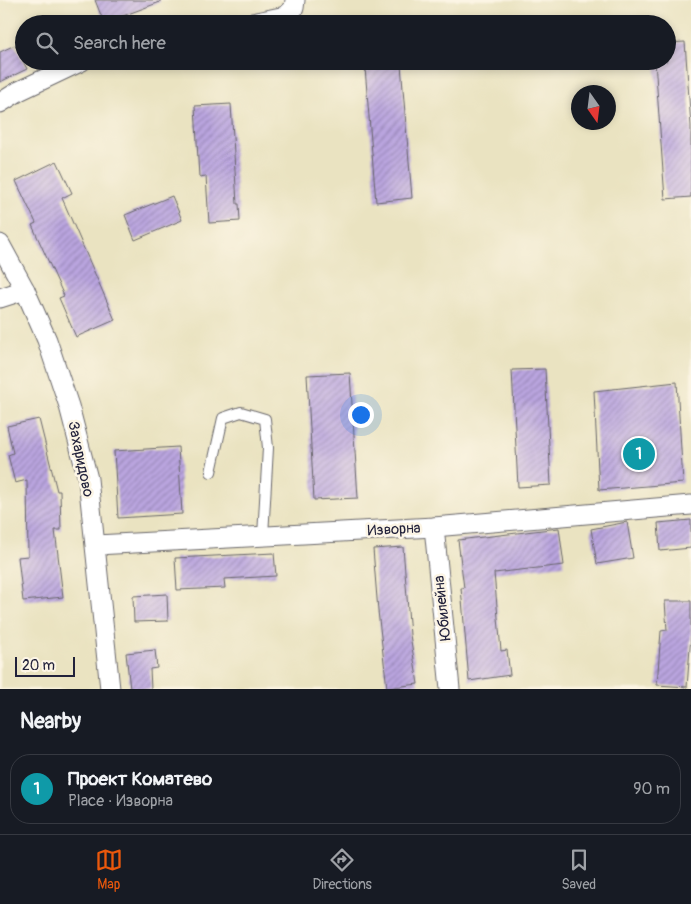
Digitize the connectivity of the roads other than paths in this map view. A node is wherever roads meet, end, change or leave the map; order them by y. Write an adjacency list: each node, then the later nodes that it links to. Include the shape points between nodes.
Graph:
1 (295, 0): 2 (street, via 294,8)
2 (287, 15)
3 (64, 70): 4 (street)
4 (0, 103)
5 (0, 244): 6 (street, Захаридово)
6 (25, 290): 7 (street); 12 (street, Захаридово, via 47,340 69,406 88,479)
7 (0, 298)
8 (211, 472): 11 (lane, via 223,418 241,412 265,419 268,448)
9 (691, 505): 10 (street, Изворна)
10 (434, 527): 11 (street, Изворна); 14 (street, Юбилейна)
11 (263, 536): 12 (street, Изворна)
12 (96, 545): 13 (street, Захаридово)
13 (110, 689)
14 (450, 689)

